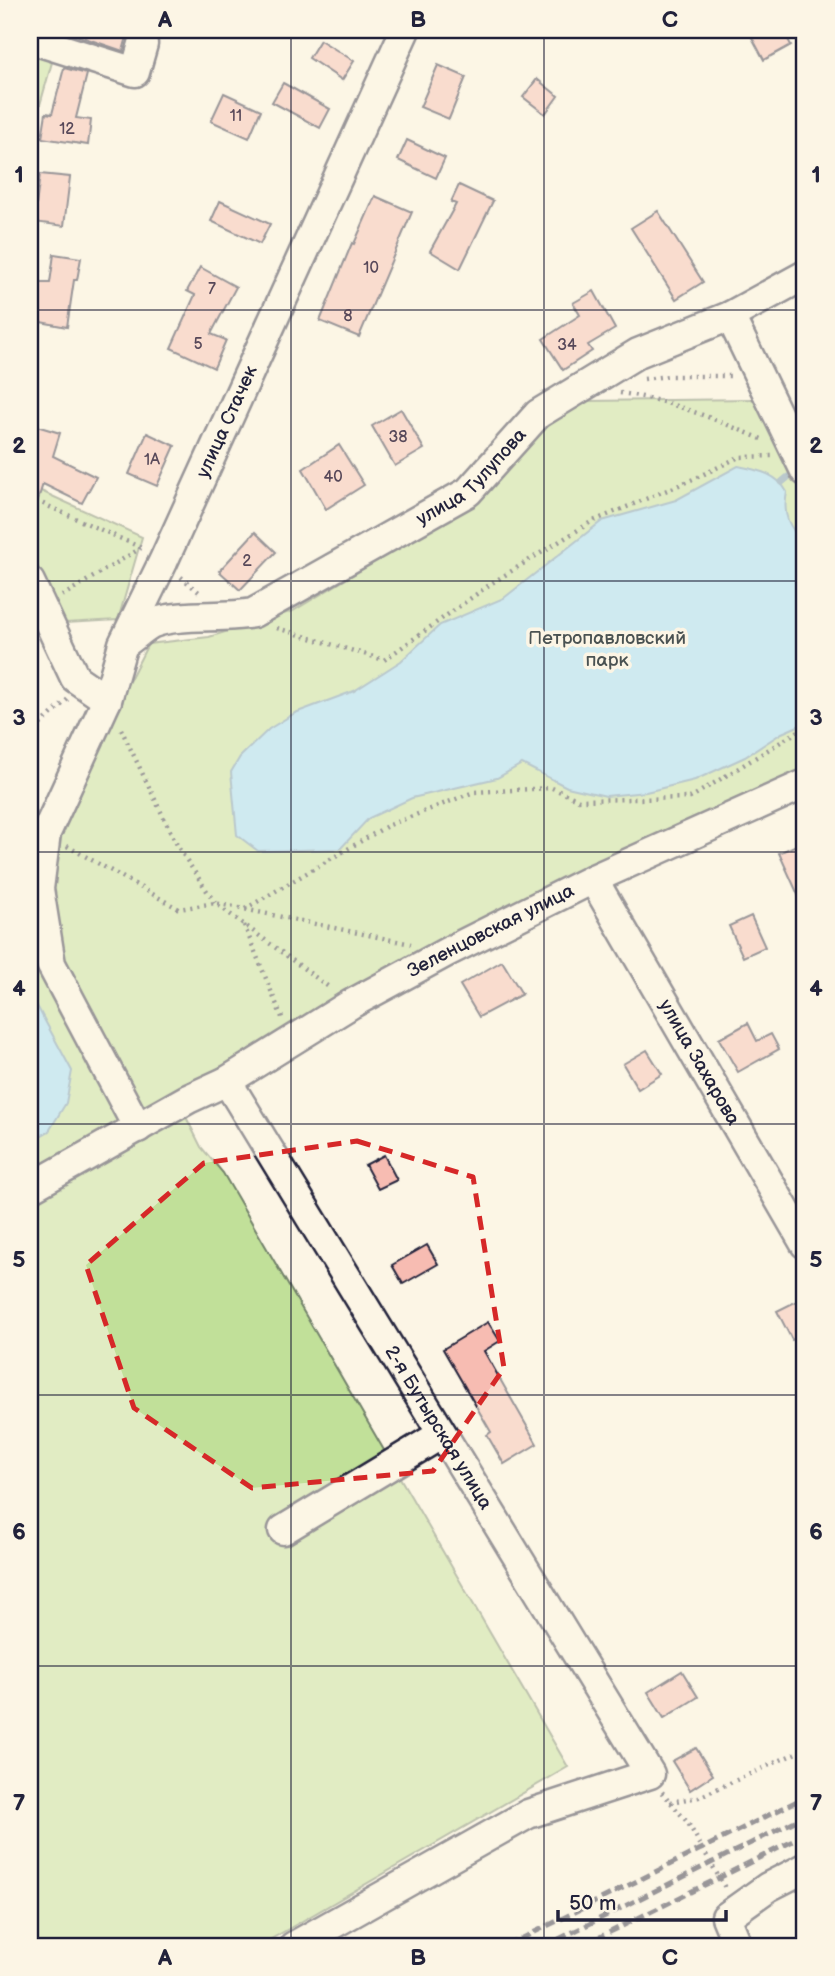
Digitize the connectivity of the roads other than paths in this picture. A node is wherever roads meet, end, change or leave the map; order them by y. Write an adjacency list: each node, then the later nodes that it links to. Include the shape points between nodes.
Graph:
1 (405, 30): 8 (street, улица Стачек, via 152,555)
2 (30, 39): 3 (street, via 135,72)
3 (143, 44)
4 (805, 275): 5 (street, улица Тулупова)
5 (730, 316): 6 (street); 8 (street, улица Тулупова, via 653,346 538,414 468,492 253,613 153,624)
6 (801, 463)
7 (35, 594): 9 (street, via 75,678)
8 (123, 644): 9 (street, улица Стачек)
9 (96, 692): 11 (street, улица Стачек)
10 (805, 783): 12 (street, Зеленцовская улица)
11 (43, 826): 14 (street, улица Стачек, via 39,889 51,964)
12 (593, 879): 13 (street, Зеленцовская улица, via 351,1004); 16 (street, улица Захарова)
13 (227, 1081): 14 (street, Зеленцовская улица); 17 (street, 2-я Бутырская улица)
14 (138, 1128): 15 (street, Зеленцовская улица)
15 (30, 1188)
16 (805, 1244)
17 (442, 1434): 18 (street); 20 (street, 2-я Бутырская улица, via 650,1774 528,1814)
18 (283, 1530)
19 (805, 1868): 21 (street, via 759,1892 726,1917)
20 (294, 1946)
21 (738, 1946)

